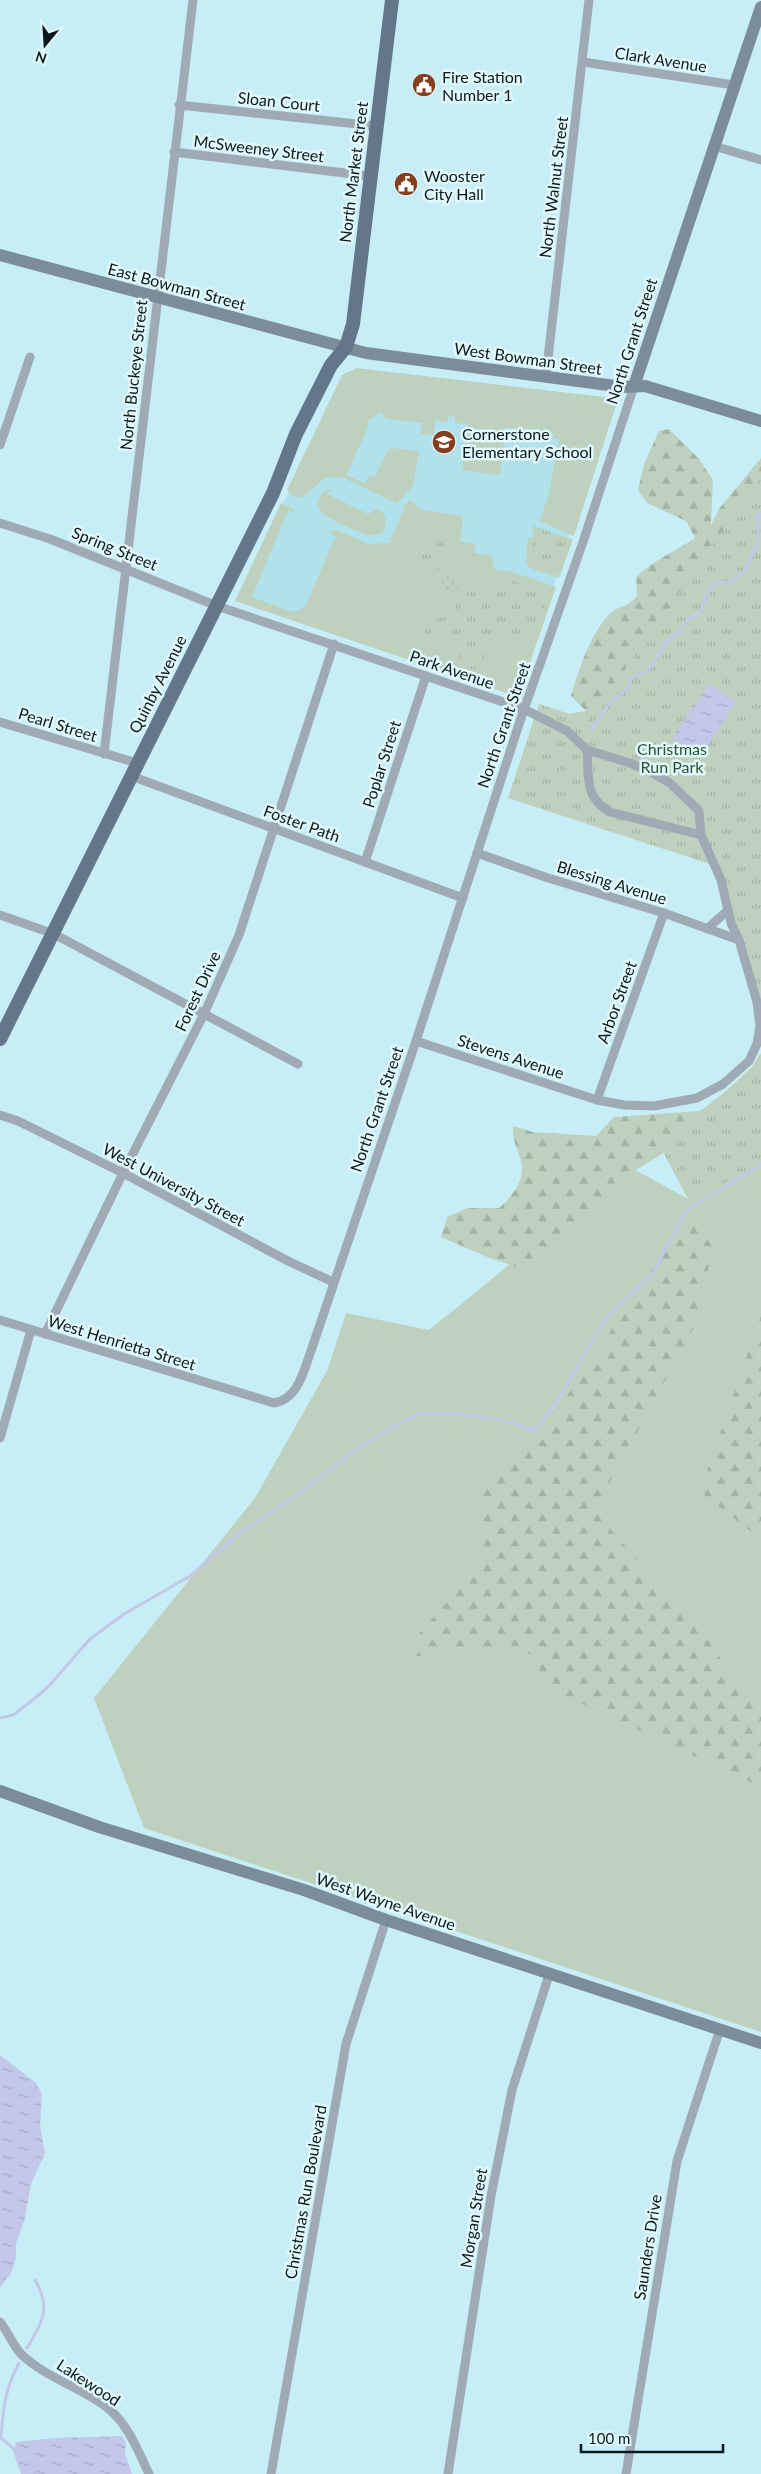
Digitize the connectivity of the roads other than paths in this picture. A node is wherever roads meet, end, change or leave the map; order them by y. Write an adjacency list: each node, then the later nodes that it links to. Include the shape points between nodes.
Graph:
1 (192, 0): 7 (street, North Buckeye Street)
2 (392, 0): 8 (main road, North Market Street)
3 (589, 0): 5 (street, North Walnut Street)
4 (761, 6): 6 (street, North Grant Street)
5 (584, 62): 6 (street, Clark Avenue); 17 (street, North Walnut Street)
6 (734, 86): 9 (street, North Grant Street)
7 (179, 106): 8 (street, Sloan Court); 10 (street, North Buckeye Street)
8 (376, 126): 12 (main road, North Market Street)
9 (714, 146): 11 (street); 18 (street, North Grant Street)
10 (174, 152): 12 (street, McSweeney Street); 14 (street, North Buckeye Street)
11 (761, 160)
12 (369, 176): 15 (main road, North Market Street, via 353,324)
13 (0, 254): 14 (street, East Bowman Street)
14 (156, 303): 15 (street, East Bowman Street); 22 (street, North Buckeye Street)
15 (346, 347): 17 (street, West Bowman Street, via 366,353); 23 (main road, Quinby Avenue, via 331,365 296,434 278,483)
16 (30, 357): 20 (street)
17 (546, 376): 18 (street, West Bowman Street)
18 (634, 386): 19 (street, West Bowman Street, via 645,386); 26 (street, North Grant Street)
19 (761, 421)
20 (0, 445)
21 (0, 523): 22 (street, Spring Street)
22 (125, 568): 23 (street, Spring Street); 29 (street, North Buckeye Street)
23 (217, 606): 24 (street, Park Avenue); 30 (main road, Quinby Avenue)
24 (334, 644): 25 (street, Park Avenue); 31 (street, Forest Drive)
25 (426, 676): 26 (street, Park Avenue); 34 (street, Poplar Street)
26 (524, 709): 28 (street, Park Avenue, via 567,731); 33 (street, North Grant Street)
27 (0, 722): 29 (street, Pearl Street)
28 (587, 750): 32 (street, Park Avenue, via 630,763 670,783 699,811); 32 (street, via 590,788 599,806 610,812)
29 (104, 754): 30 (street, Pearl Street)
30 (134, 770): 31 (street, Foster Path); 40 (main road, Quinby Avenue)
31 (274, 830): 34 (street, Foster Path); 42 (street, Forest Drive, via 239,935)
32 (702, 834): 36 (street, Park Avenue, via 721,880)
33 (477, 853): 35 (street, North Grant Street); 37 (street, Blessing Avenue)
34 (365, 862): 35 (street, Foster Path)
35 (463, 898): 44 (street, North Grant Street)
36 (728, 910): 39 (street); 41 (street, Park Avenue, via 730,923)
37 (664, 913): 39 (street, Blessing Avenue); 46 (street, Arbor Street)
38 (0, 915): 40 (street)
39 (707, 929): 41 (street, Blessing Avenue)
40 (54, 934): 42 (street); 43 (main road, Quinby Avenue)
41 (739, 940): 46 (street, Stevens Avenue, via 757,1002 760,1026 749,1062 723,1084 697,1098 654,1106)
42 (205, 1012): 45 (street); 48 (street, Forest Drive)
43 (0, 1039)
44 (416, 1041): 46 (street, Stevens Avenue); 49 (street, North Grant Street)
45 (298, 1064)
46 (597, 1100)
47 (0, 1115): 48 (street, West University Street)
48 (123, 1173): 49 (street, West University Street, via 288,1262); 52 (street, Forest Drive)
49 (333, 1282): 53 (street, North Grant Street, via 295,1391 274,1403)
50 (0, 1320): 51 (street, West Henrietta Street)
51 (31, 1330): 52 (street, West Henrietta Street); 54 (street)
52 (45, 1334): 53 (street, West Henrietta Street)
53 (235, 1392)
54 (0, 1438)
55 (0, 1791): 56 (street, West Wayne Avenue, via 99,1827 304,1890)
56 (386, 1920): 57 (street, West Wayne Avenue); 62 (street, Christmas Run Boulevard, via 346,2044)
57 (550, 1972): 58 (street, West Wayne Avenue); 63 (street, Morgan Street, via 512,2090 491,2196)
58 (720, 2029): 59 (street, West Wayne Avenue); 64 (street, Saunders Drive, via 677,2161)
59 (761, 2043)
60 (1, 2323): 61 (street, Lakewood, via 27,2359 110,2410 130,2434)
61 (149, 2474)
62 (271, 2474)
63 (448, 2474)
64 (626, 2474)

